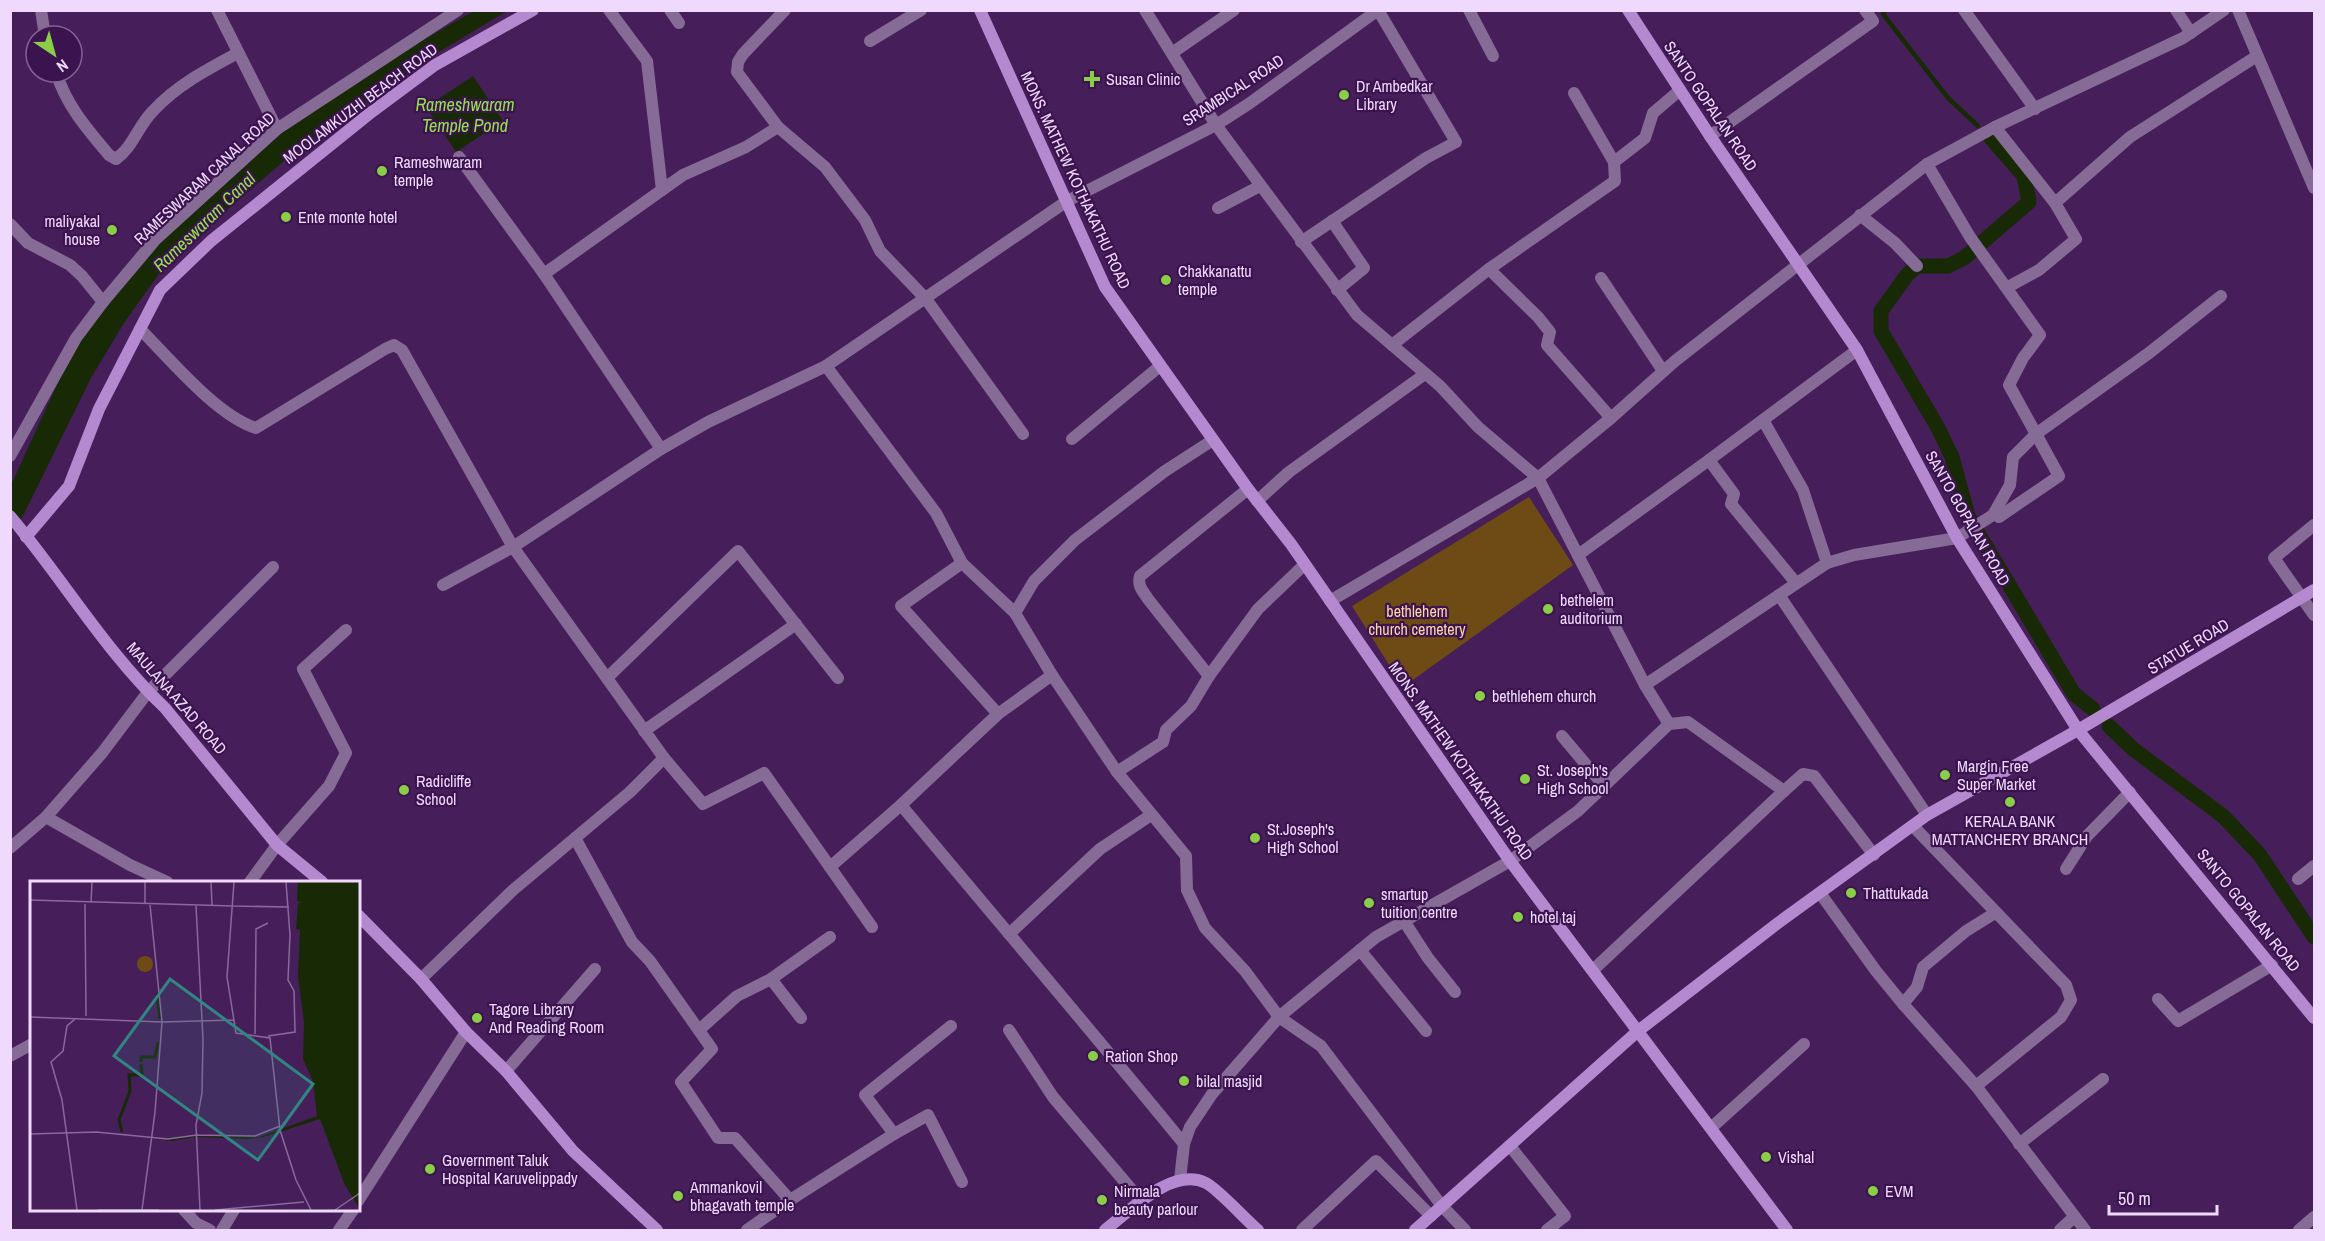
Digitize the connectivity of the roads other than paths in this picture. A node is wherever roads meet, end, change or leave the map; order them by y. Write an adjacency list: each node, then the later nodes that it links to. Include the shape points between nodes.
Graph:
1 (217, 10): 22 (street)
2 (458, 10): 33 (street, RAMESWARAM CANAL ROAD)
3 (533, 10): 58 (street, MOOLAMKUZHI BEACH ROAD, via 435,65 302,166 211,241 160,290)
4 (609, 10): 40 (street, via 647,61)
5 (670, 10): 19 (street)
6 (785, 10): 31 (street, via 743,54 737,72)
7 (921, 10): 21 (street)
8 (1144, 10): 23 (street)
9 (1234, 10): 23 (street)
10 (1378, 10): 30 (street, SRAMBICAL ROAD); 45 (street, via 1456,142)
11 (1469, 10): 24 (street)
12 (1628, 10): 27 (street, SANTO GOPALAN ROAD)
13 (1865, 10): 34 (street, via 1874,21)
14 (1964, 10): 29 (street)
15 (2176, 10): 20 (street)
16 (2224, 10): 20 (street)
17 (2238, 10): 25 (street)
18 (982, 11): 41 (street, MONS. MATHEW KOTHAKATHU ROAD)
19 (679, 23)
20 (2191, 33): 29 (street)
21 (870, 41)
22 (238, 53): 26 (street, via 189,79 154,109 116,159 78,118); 33 (street)
23 (1172, 53): 30 (street)
24 (1493, 56)
25 (2257, 56): 39 (street); 42 (street, via 2130,137)
26 (60, 84)
27 (1680, 90): 34 (street, SANTO GOPALAN ROAD); 36 (street, via 1653,113 1645,138)
28 (1574, 93): 36 (street)
29 (2034, 109): 32 (street)
30 (1216, 125): 38 (street); 41 (street, SRAMBICAL ROAD)
31 (778, 127): 40 (street, via 746,147 683,175); 56 (street, via 825,167 865,220 880,251)
32 (1995, 127): 37 (street); 42 (street)
33 (277, 129): 57 (street, RAMESWARAM CANAL ROAD, via 156,239)
34 (1710, 136): 48 (street, SANTO GOPALAN ROAD)
35 (459, 157): 51 (street)
36 (1614, 162): 50 (street, via 1615,181)
37 (1926, 164): 44 (street); 53 (street, via 1970,237)
38 (1260, 186): 43 (street); 47 (street)
39 (2314, 188)
40 (662, 190): 51 (street)
41 (1066, 201): 56 (street, SRAMBICAL ROAD); 62 (street, MONS. MATHEW KOTHAKATHU ROAD, via 1105,287)
42 (2055, 203): 53 (street, via 2076,239 2039,270)
43 (1218, 208)
44 (1860, 216): 48 (street); 49 (street)
45 (1332, 221): 47 (street); 54 (street, via 1364,268)
46 (10, 224): 57 (street, via 28,243 70,265)
47 (1301, 242): 54 (street)
48 (1798, 264): 60 (street, SANTO GOPALAN ROAD); 63 (street)
49 (1917, 266)
50 (1489, 269): 59 (street); 65 (street, via 1538,317 1550,332 1547,345)
51 (544, 274): 71 (street)
52 (1600, 278): 63 (street)
53 (2008, 287): 68 (street, via 2040,335 2009,385)
54 (1337, 290): 59 (street, via 1357,315)
55 (2221, 296): 68 (street)
56 (926, 299): 61 (street, SRAMBICAL ROAD); 67 (street)
57 (102, 302): 72 (street, RAMESWARAM CANAL ROAD, via 76,338)
58 (140, 329): 80 (street, MOOLAMKUZHI BEACH ROAD, via 99,409 69,486); 82 (street, via 206,394 243,424 256,428 394,345 402,350)
59 (1392, 345): 64 (street)
60 (1857, 350): 66 (street); 81 (street, SANTO GOPALAN ROAD)
61 (826, 366): 71 (street, SRAMBICAL ROAD); 84 (street, via 936,513)
62 (1160, 366): 69 (street); 70 (street, MONS. MATHEW KOTHAKATHU ROAD)
63 (1663, 371): 65 (street)
64 (1425, 374): 74 (street); 76 (street, via 1289,472)
65 (1611, 418): 74 (street)
66 (1763, 420): 73 (street); 85 (street, via 1803,490)
67 (1023, 434)
68 (2036, 434): 77 (street, via 2059,476); 81 (street, via 2013,457 2010,485 1994,515)
69 (1072, 439)
70 (1213, 440): 75 (street, MONS. MATHEW KOTHAKATHU ROAD); 93 (street, via 1165,471 1075,540 1034,581)
71 (661, 449): 82 (street, SRAMBICAL ROAD)
72 (10, 456)
73 (1709, 460): 83 (street); 88 (street, via 1734,494 1731,504)
74 (1538, 477): 83 (street); 92 (street)
75 (1248, 489): 76 (street, MONS. MATHEW KOTHAKATHU ROAD); 98 (street, via 1138,581)
76 (1257, 501): 86 (street, MONS. MATHEW KOTHAKATHU ROAD)
77 (1999, 517)
78 (14, 520): 80 (street, MAULANA AZAD ROAD)
79 (2314, 525): 90 (street, via 2274,558)
80 (26, 537): 102 (street, MAULANA AZAD ROAD)
81 (1957, 538): 85 (street); 106 (street, SANTO GOPALAN ROAD)
82 (513, 547): 89 (street, SRAMBICAL ROAD); 99 (street)
83 (1578, 555): 101 (street)
84 (962, 563): 93 (street); 103 (street, via 901,606)
85 (1827, 563): 88 (street)
86 (1305, 565): 92 (street, MONS. MATHEW KOTHAKATHU ROAD); 98 (street, via 1258,609)
87 (273, 567): 102 (street)
88 (1796, 583): 91 (street)
89 (442, 585)
90 (2309, 593): 94 (street); 106 (street, STATUE ROAD)
91 (1779, 595): 101 (street); 115 (street)
92 (1330, 601): 122 (street, MONS. MATHEW KOTHAKATHU ROAD)
93 (1015, 613): 97 (street)
94 (2314, 615)
95 (796, 624): 99 (street, via 738,550); 100 (street); 105 (street)
96 (346, 630): 119 (street, via 303,669 346,753 329,786)
97 (1052, 675): 103 (street); 109 (street)
98 (1209, 676): 109 (street, via 1191,706 1166,730 1163,742)
99 (607, 678): 105 (street)
100 (838, 678)
101 (1645, 685): 104 (street)
102 (148, 692): 116 (street); 119 (street, MAULANA AZAD ROAD)
103 (998, 714): 113 (street)
104 (1670, 724): 110 (street); 111 (street, via 1688,722)
105 (644, 730): 108 (street)
106 (2078, 730): 112 (street, SANTO GOPALAN ROAD); 115 (street, STATUE ROAD)
107 (1562, 736): 110 (street)
108 (664, 758): 118 (street); 124 (street, via 703,804 764,773)
109 (1117, 772): 114 (street)
110 (1604, 786): 122 (street, via 1578,811)
111 (1784, 791): 121 (street, via 1803,774 1814,776); 140 (street)
112 (2130, 792): 125 (street, via 2087,836); 138 (street, SANTO GOPALAN ROAD)
113 (901, 805): 124 (street); 135 (street)
114 (1150, 815): 135 (street, via 1100,849); 146 (street, via 1186,856 1186,890 1205,927)
115 (1928, 815): 117 (street, STATUE ROAD)
116 (46, 817): 120 (street); 127 (street)
117 (1913, 826): 121 (street, STATUE ROAD); 131 (street)
118 (575, 838): 141 (street, via 513,890); 150 (street, via 632,942 651,961)
119 (277, 844): 128 (street); 129 (street, MAULANA AZAD ROAD)
120 (10, 848)
121 (1874, 855): 130 (street, STATUE ROAD)
122 (1510, 861): 133 (street); 140 (street, MONS. MATHEW KOTHAKATHU ROAD)
123 (2314, 866): 126 (street)
124 (830, 867): 134 (street)
125 (2066, 869)
126 (2298, 879)
127 (164, 881)
128 (251, 881)
129 (321, 881)
130 (1820, 893): 145 (street); 153 (street, STATUE ROAD)
131 (1995, 913): 145 (street, via 1923,967 1917,987); 160 (street, via 2066,985 2071,1000 2061,1017)
132 (360, 917): 141 (street)
133 (1404, 921): 137 (street); 143 (street)
134 (872, 927)
135 (1009, 934): 163 (street)
136 (830, 937): 142 (street)
137 (1360, 950): 146 (street); 152 (street)
138 (2272, 965): 144 (street, via 2178,1022); 148 (street, SANTO GOPALAN ROAD)
139 (595, 969): 158 (street)
140 (1593, 970): 153 (street, MONS. MATHEW KOTHAKATHU ROAD)
141 (421, 979): 154 (street)
142 (771, 979): 147 (street); 150 (street, via 737,996)
143 (1455, 992)
144 (2157, 999)
145 (1903, 1004): 160 (street)
146 (1279, 1017): 163 (street, via 1212,1094 1190,1127); 171 (street, via 1321,1046)
147 (801, 1018)
148 (2314, 1018)
149 (951, 1026): 162 (street, via 865,1095)
150 (699, 1030): 169 (street, via 712,1048 681,1082 718,1138 735,1138)
151 (1010, 1030): 170 (street, via 1053,1097)
152 (1426, 1031)
153 (1638, 1031): 161 (street, MONS. MATHEW KOTHAKATHU ROAD); 165 (street, STATUE ROAD)
154 (466, 1032): 158 (street); 168 (street)
155 (1804, 1044): 161 (street)
156 (30, 1045): 157 (street)
157 (10, 1056)
158 (506, 1071): 181 (street, via 573,1151)
159 (2103, 1079): 164 (street)
160 (1976, 1086): 164 (street)
161 (1711, 1128): 189 (street, MONS. MATHEW KOTHAKATHU ROAD)
162 (894, 1134): 167 (street, via 928,1115); 169 (street)
163 (1184, 1144): 166 (street)
164 (2019, 1144): 176 (street)
165 (1510, 1146): 171 (street, STATUE ROAD); 188 (street, via 1565,1216)
166 (1180, 1180): 170 (street, via 1161,1186); 184 (street, via 1207,1183)
167 (962, 1182)
168 (360, 1198)
169 (790, 1200): 182 (street)
170 (1142, 1202): 183 (street)
171 (1442, 1206): 175 (street, STATUE ROAD); 187 (street)
172 (186, 1211): 178 (street, via 196,1223)
173 (233, 1211): 179 (street)
174 (352, 1211): 180 (street)
175 (1431, 1216): 185 (street, via 1376,1161); 186 (street, STATUE ROAD)
176 (2074, 1217): 190 (street); 191 (street)
177 (2314, 1218): 192 (street)
178 (210, 1230)
179 (222, 1230)
180 (339, 1230)
181 (657, 1230)
182 (747, 1230)
183 (1105, 1230)
184 (1258, 1230)
185 (1302, 1230)
186 (1415, 1230)
187 (1464, 1230)
188 (1547, 1230)
189 (1787, 1230)
190 (2060, 1230)
191 (2085, 1230)
192 (2299, 1230)

